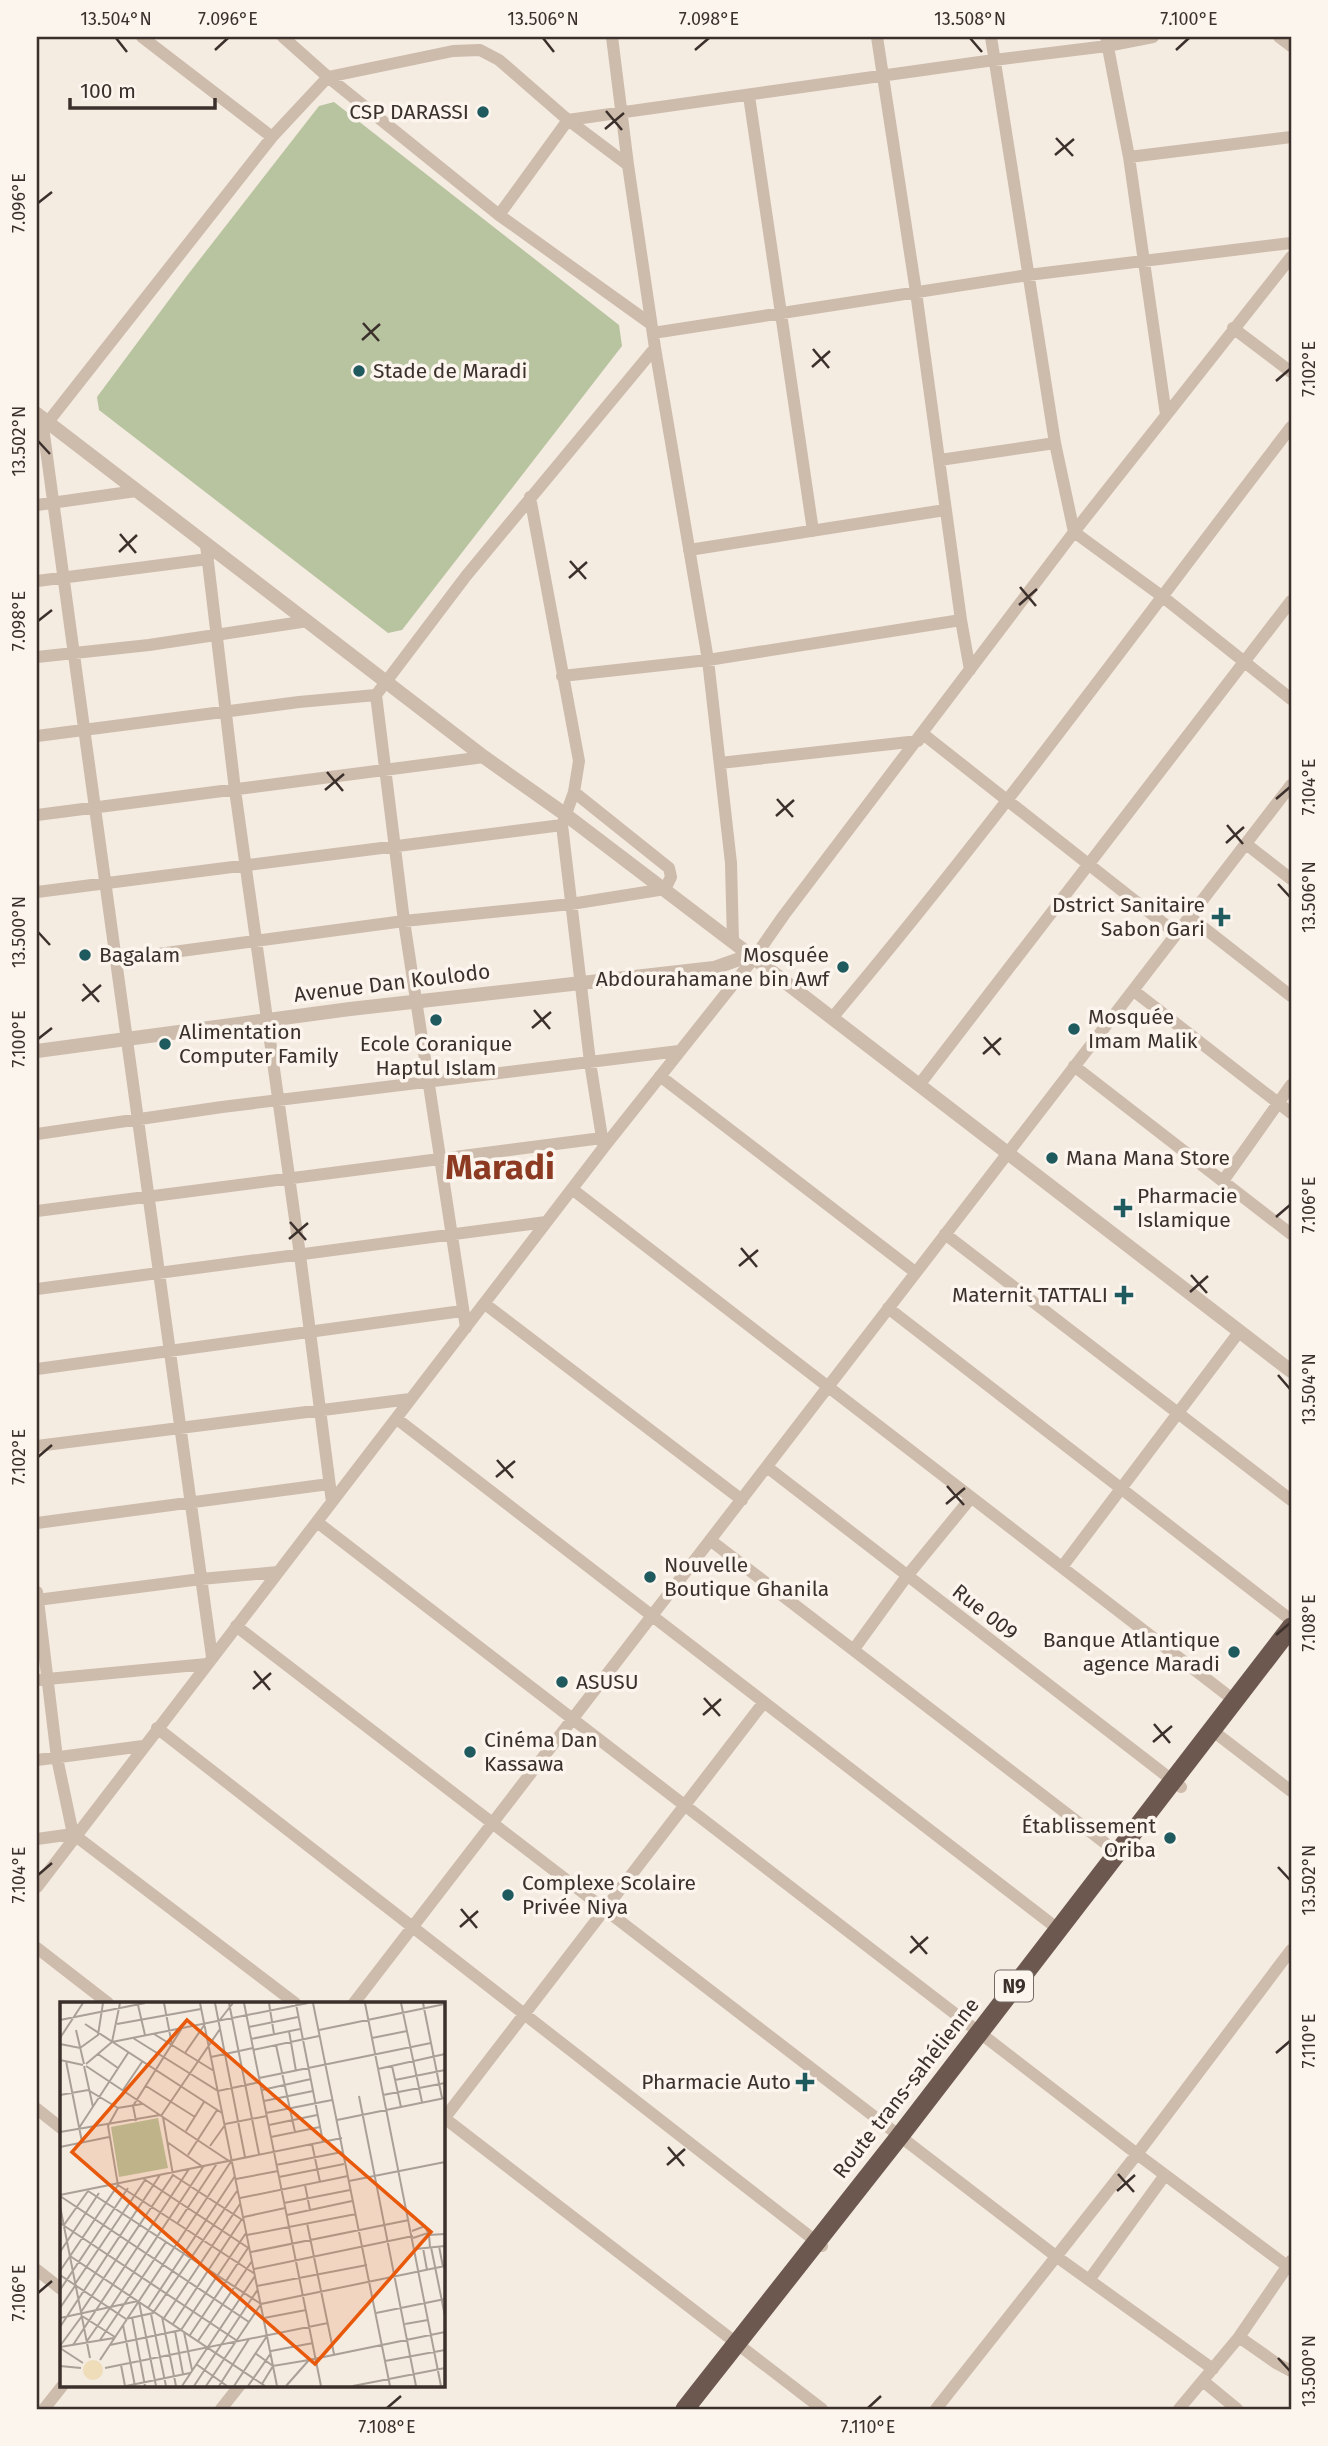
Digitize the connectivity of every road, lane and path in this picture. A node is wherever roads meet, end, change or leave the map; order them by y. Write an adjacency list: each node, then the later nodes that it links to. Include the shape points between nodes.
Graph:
1 (142, 37): 17 (street)
2 (283, 37): 13 (street)
3 (612, 37): 15 (street)
4 (877, 37): 12 (street)
5 (991, 37): 11 (street)
6 (1153, 37): 8 (street)
7 (1279, 37): 10 (street)
8 (1109, 40): 11 (street); 19 (street)
9 (479, 43): 13 (street); 16 (street)
10 (1291, 46)
11 (994, 60): 12 (street); 25 (street)
12 (884, 76): 14 (street); 26 (street)
13 (328, 77): 17 (street); 21 (street)
14 (749, 96): 15 (street); 27 (street)
15 (621, 113): 16 (street); 20 (street)
16 (568, 120): 20 (street); 21 (street)
17 (272, 137): 33 (street)
18 (1291, 138): 19 (street)
19 (1129, 157): 24 (street)
20 (628, 165): 29 (street)
21 (499, 215): 29 (street)
22 (1291, 243): 24 (street)
23 (1291, 257): 28 (street)
24 (1144, 261): 25 (street); 32 (street)
25 (1028, 275): 26 (street); 35 (street)
26 (916, 292): 27 (street); 36 (street)
27 (781, 312): 29 (street); 42 (street)
28 (1233, 328): 31 (street); 32 (street)
29 (652, 329): 30 (street)
30 (655, 348): 38 (street); 44 (street)
31 (1291, 372)
32 (1166, 415): 43 (street)
33 (41, 423): 37 (street); 39 (street)
34 (1291, 426): 48 (street)
35 (1055, 443): 36 (street); 43 (street)
36 (940, 460): 41 (street)
37 (136, 491): 39 (street); 45 (street)
38 (530, 497): 58 (street); 59 (street)
39 (53, 503): 40 (street); 46 (street)
40 (37, 505)
41 (945, 510): 42 (street); 50 (street)
42 (813, 531): 44 (street)
43 (1074, 533): 48 (street); 57 (street)
44 (689, 550): 55 (street)
45 (207, 552): 46 (street); 51 (street); 52 (street)
46 (65, 577): 47 (street); 53 (street)
47 (37, 581)
48 (1163, 597): 56 (street); 72 (street)
49 (1291, 601): 56 (street)
50 (961, 620): 55 (street); 57 (street)
51 (308, 621): 52 (street); 59 (street)
52 (218, 635): 53 (street); 62 (street)
53 (74, 652): 54 (street); 63 (street)
54 (37, 657)
55 (708, 660): 58 (street); 67 (street)
56 (1244, 663): 61 (street); 78 (street)
57 (970, 670): 65 (street)
58 (562, 677): 71 (street, via 579,761)
59 (385, 681): 60 (street); 66 (street)
60 (376, 695): 62 (street); 68 (street)
61 (1291, 699)
62 (226, 712): 63 (street); 70 (street)
63 (84, 731): 64 (street); 73 (street)
64 (37, 736)
65 (920, 737): 67 (street); 72 (street); 90 (street)
66 (484, 757): 68 (street); 75 (street)
67 (720, 763): 89 (street, via 731,863)
68 (385, 771): 70 (street); 77 (street)
69 (1291, 785): 76 (street)
70 (234, 790): 73 (street); 79 (street)
71 (575, 792): 75 (street); 82 (street, via 669,867 671,877)
72 (1008, 800): 78 (street); 96 (street)
73 (96, 807): 74 (street); 81 (street)
74 (37, 815)
75 (564, 820): 77 (street); 82 (street); 84 (street)
76 (1246, 844): 80 (street); 85 (street)
77 (395, 847): 79 (street); 86 (street)
78 (1088, 864): 87 (street); 105 (street)
79 (245, 867): 81 (street); 88 (street)
80 (1291, 879)
81 (105, 884): 83 (street); 91 (street)
82 (665, 890): 84 (street); 89 (street)
83 (37, 892)
84 (571, 904): 86 (street); 92 (street)
85 (1190, 917): 87 (street); 94 (street)
86 (404, 921): 88 (street); 95 (street)
87 (1177, 934): 93 (street)
88 (256, 941): 91 (street); 97 (street)
89 (733, 942): 90 (street)
90 (752, 956): 92 (street, Avenue Dan Koulodo, via 714,968); 96 (street); 100 (street)
91 (114, 960): 98 (street)
92 (580, 982): 95 (street, Avenue Dan Koulodo); 101 (street)
93 (1133, 990): 102 (street); 108 (street)
94 (1291, 996)
95 (416, 1002): 97 (street, Avenue Dan Koulodo); 104 (street)
96 (832, 1018): 105 (street)
97 (267, 1020): 98 (street, Avenue Dan Koulodo); 107 (street)
98 (125, 1039): 99 (street, Avenue Dan Koulodo); 110 (street)
99 (37, 1051)
100 (679, 1051): 101 (street); 103 (street)
101 (590, 1062): 104 (street); 112 (street)
102 (1074, 1066): 113 (street); 116 (street)
103 (660, 1076): 112 (street); 126 (street)
104 (427, 1082): 107 (street); 114 (street)
105 (919, 1085): 113 (street)
106 (1291, 1085): 108 (street)
107 (277, 1100): 110 (street); 115 (street)
108 (1277, 1102): 109 (street); 116 (street)
109 (1291, 1113)
110 (136, 1120): 111 (street); 118 (street)
111 (37, 1134)
112 (603, 1143): 114 (street); 117 (street)
113 (1007, 1153): 121 (street); 133 (street)
114 (440, 1158): 115 (street); 123 (street)
115 (289, 1178): 118 (street); 124 (street)
116 (1223, 1181): 122 (street)
117 (572, 1189): 120 (street); 137 (street)
118 (147, 1196): 119 (street); 125 (street)
119 (37, 1211)
120 (546, 1222): 123 (street); 128 (street)
121 (945, 1234): 126 (street); 140 (street)
122 (1291, 1234)
123 (453, 1236): 124 (street); 130 (street)
124 (300, 1255): 125 (street); 132 (street)
125 (159, 1272): 127 (street); 134 (street)
126 (915, 1272): 129 (street)
127 (37, 1289)
128 (485, 1304): 131 (street); 148 (street)
129 (888, 1308): 137 (street); 146 (street)
130 (462, 1311): 131 (street); 132 (street)
131 (466, 1328): 138 (street)
132 (310, 1331): 134 (street); 139 (street)
133 (1239, 1332): 136 (street); 140 (street)
134 (169, 1350): 135 (street); 142 (street)
135 (37, 1369)
136 (1291, 1371)
137 (827, 1387): 144 (street); 147 (street)
138 (410, 1399): 139 (street); 141 (street)
139 (321, 1410): 142 (street); 145 (street)
140 (1180, 1413): 146 (street); 149 (street)
141 (397, 1419): 150 (street); 160 (street)
142 (178, 1428): 143 (street); 151 (street)
143 (37, 1446)
144 (766, 1467): 148 (street); 157 (street, Rue 009)
145 (329, 1484): 150 (street); 151 (street)
146 (1122, 1489): 155 (street); 161 (street)
147 (970, 1499): 155 (street); 157 (street)
148 (741, 1500): 154 (street)
149 (1291, 1500)
150 (332, 1502): 152 (street)
151 (190, 1503): 153 (street); 158 (street)
152 (317, 1522): 156 (street); 170 (street)
153 (37, 1523)
154 (710, 1541): 160 (street); 165 (street)
155 (1062, 1567): 168 (street)
156 (278, 1572): 158 (street); 162 (street)
157 (907, 1577): 165 (street); 176 (street, Rue 009)
158 (201, 1579): 159 (street); 166 (street)
159 (37, 1597): 167 (street)
160 (652, 1614): 169 (street); 170 (street)
161 (1291, 1620)
162 (236, 1626): 166 (street); 179 (street)
163 (1291, 1627): 168 (highway, Route trans-sahélienne / N9)
164 (1291, 1644): 172 (highway, Route trans-sahélienne / N9)
165 (854, 1648): 182 (street)
166 (209, 1660): 167 (street); 171 (street)
167 (42, 1680): 174 (street)
168 (1235, 1701): 172 (highway, Route trans-sahélienne / N9)
169 (764, 1702): 178 (street); 186 (street)
170 (574, 1718): 178 (street); 179 (street)
171 (157, 1728): 173 (street); 185 (street)
172 (1216, 1734): 176 (highway, Route trans-sahélienne / N9); 177 (street)
173 (143, 1746): 174 (street); 180 (street)
174 (57, 1758): 175 (street); 180 (street)
175 (37, 1760)
176 (1177, 1784): 182 (highway, Route trans-sahélienne / N9); 193 (highway, Route trans-sahélienne / N9)
177 (1291, 1791)
178 (685, 1806): 184 (street); 193 (street)
179 (492, 1824): 184 (street); 185 (street)
180 (75, 1835): 181 (street); 183 (street); 190 (street)
181 (37, 1839)
182 (1118, 1853): 186 (highway, Route trans-sahélienne / N9)
183 (37, 1887)
184 (605, 1911): 192 (street); 198 (street)
185 (413, 1927): 191 (street); 192 (street)
186 (1058, 1929): 193 (highway, Route trans-sahélienne / N9)
187 (37, 1948): 189 (street)
188 (1291, 1950): 199 (street)
189 (107, 2002)
190 (294, 2002)
191 (356, 2002)
192 (524, 2014): 195 (street); 201 (street)
193 (983, 2036): 198 (highway, Route trans-sahélienne / N9); 199 (street)
194 (37, 2109): 197 (street)
195 (444, 2118)
196 (444, 2120): 208 (street)
197 (60, 2127)
198 (903, 2139): 201 (highway, Route trans-sahélienne / N9); 202 (street)
199 (1137, 2154): 200 (street); 202 (street)
200 (1165, 2175): 203 (street); 205 (street)
201 (820, 2244): 208 (highway, Route trans-sahélienne / N9)
202 (1057, 2257): 205 (street); 219 (street)
203 (1289, 2263): 207 (street)
204 (37, 2270): 206 (street)
205 (1089, 2280): 209 (street)
206 (60, 2288)
207 (1240, 2337): 209 (street); 210 (street)
208 (743, 2345): 216 (highway, N9); 217 (highway, N9); 218 (street)
209 (1213, 2369): 211 (street)
210 (1291, 2371)
211 (1203, 2381): 220 (street); 221 (street)
212 (62, 2386): 214 (street)
213 (239, 2386): 215 (street)
214 (44, 2409)
215 (221, 2409)
216 (685, 2409)
217 (699, 2409)
218 (822, 2409)
219 (936, 2409)
220 (1179, 2409)
221 (1237, 2409)

